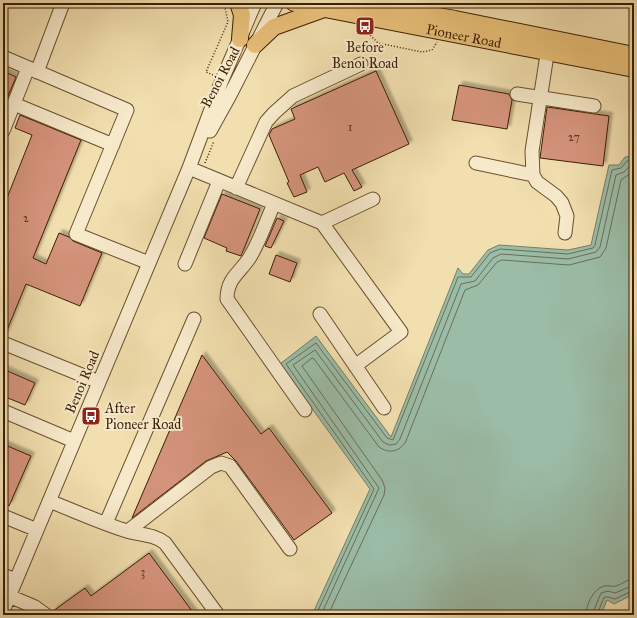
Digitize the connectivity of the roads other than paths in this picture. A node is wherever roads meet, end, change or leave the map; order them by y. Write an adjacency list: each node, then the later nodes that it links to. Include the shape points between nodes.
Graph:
1 (63, 3): 14 (street)
2 (238, 3): 8 (main road, via 242,16)
3 (255, 3): 8 (street, Benoi Road)
4 (277, 3): 9 (street, Benoi Road)
5 (294, 3): 7 (main road, Pioneer Road)
6 (365, 3): 10 (main road, Pioneer Road)
7 (324, 9): 9 (main road, via 274,27); 10 (main road, Pioneer Road, via 442,32)
8 (240, 39): 22 (street, Benoi Road, via 222,80)
9 (255, 45): 22 (street, Benoi Road)
10 (548, 45): 12 (main road, Pioneer Road); 16 (street)
11 (3, 57): 14 (street)
12 (634, 62)
13 (361, 64): 25 (street, via 293,96 274,113 266,122)
14 (32, 70): 17 (street); 20 (street, via 127,110)
15 (517, 94): 16 (street)
16 (540, 98): 18 (street); 23 (street, via 532,151)
17 (14, 104): 19 (street); 20 (street)
18 (594, 106)
19 (3, 132)
20 (113, 145): 30 (street, via 76,234)
21 (476, 163): 23 (street)
22 (193, 169): 24 (street); 30 (street, Benoi Road)
23 (533, 175): 29 (street, via 537,182 562,203 567,216)
24 (219, 181): 25 (street); 31 (street)
25 (236, 188): 27 (street)
26 (373, 199): 28 (street)
27 (274, 204): 28 (street); 38 (street, via 250,257 227,289 227,299)
28 (322, 223): 35 (street, via 401,332)
29 (565, 233)
30 (149, 263): 36 (street, Benoi Road)
31 (185, 264)
32 (320, 314): 35 (street)
33 (194, 319): 43 (street)
34 (3, 343): 36 (street)
35 (354, 366): 37 (street)
36 (99, 382): 40 (street, Benoi Road)
37 (384, 408)
38 (305, 410)
39 (3, 411): 40 (street)
40 (74, 441): 41 (street, Benoi Road)
41 (49, 501): 43 (street); 44 (street, Benoi Road)
42 (3, 516): 44 (street)
43 (106, 523): 45 (street)
44 (37, 530): 48 (street, Benoi Road)
45 (128, 531): 46 (street, via 221,462 230,466); 52 (street, via 151,535 165,543)
46 (290, 550)
47 (3, 575): 48 (street)
48 (16, 580): 49 (street, Benoi Road)
49 (9, 596): 50 (street, Benoi Road); 51 (street, via 35,607)
50 (3, 611)
51 (46, 615)
52 (218, 615)

